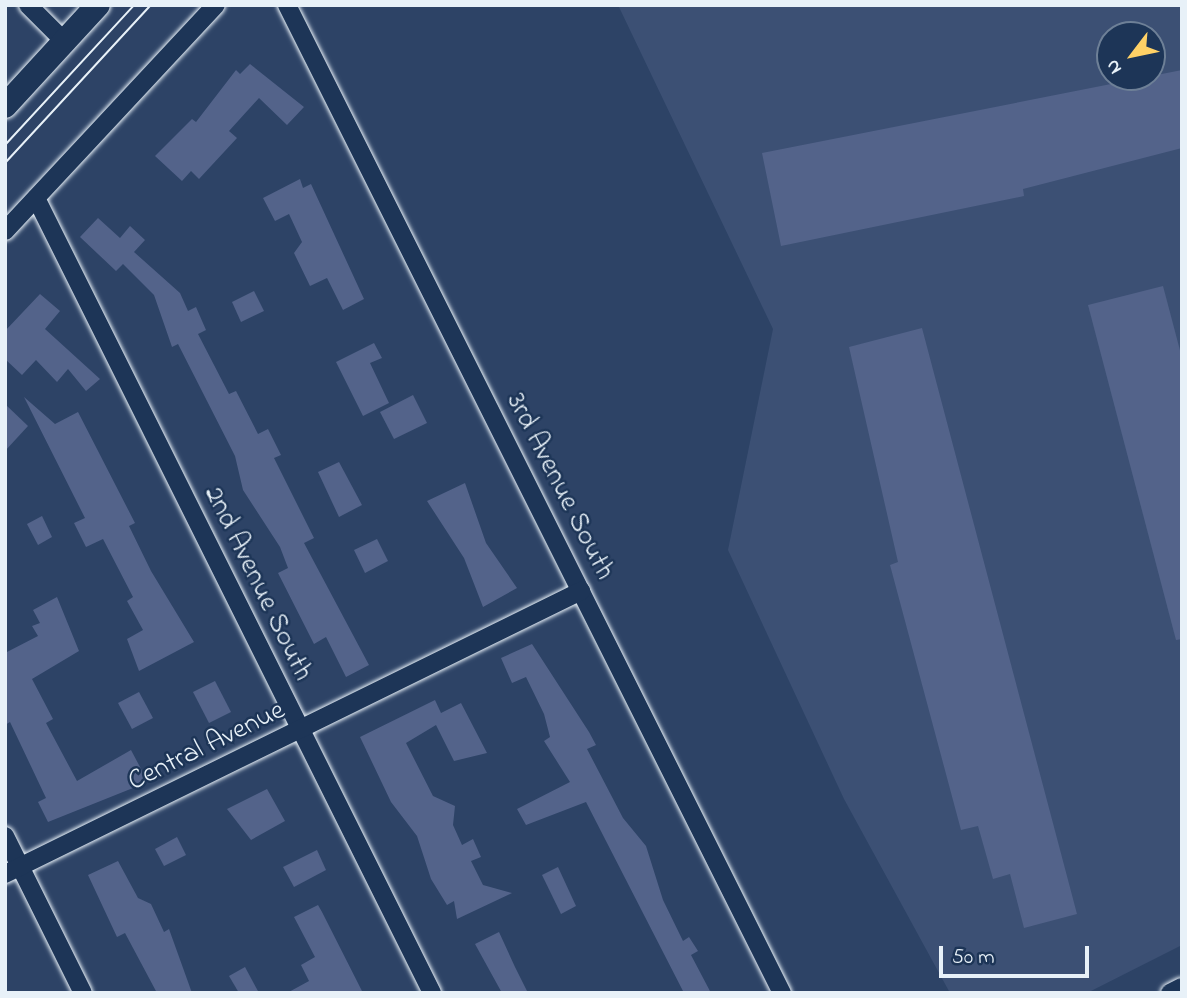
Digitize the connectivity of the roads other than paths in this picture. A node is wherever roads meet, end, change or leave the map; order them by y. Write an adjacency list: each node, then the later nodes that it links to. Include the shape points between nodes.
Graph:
1 (28, 5): 5 (street)
2 (98, 5): 5 (main road)
3 (216, 5): 7 (street)
4 (287, 5): 9 (street, 3rd Avenue South)
5 (65, 41): 6 (main road)
6 (5, 106)
7 (36, 198): 8 (street); 10 (street, 2nd Avenue South)
8 (5, 231)
9 (581, 591): 10 (street, Central Avenue); 16 (street, 3rd Avenue South)
10 (301, 731): 12 (street, Central Avenue); 15 (street, 2nd Avenue South)
11 (5, 836): 12 (street)
12 (14, 870): 14 (street)
13 (1182, 987): 17 (street)
14 (83, 993)
15 (432, 993)
16 (782, 993)
17 (1170, 993)

